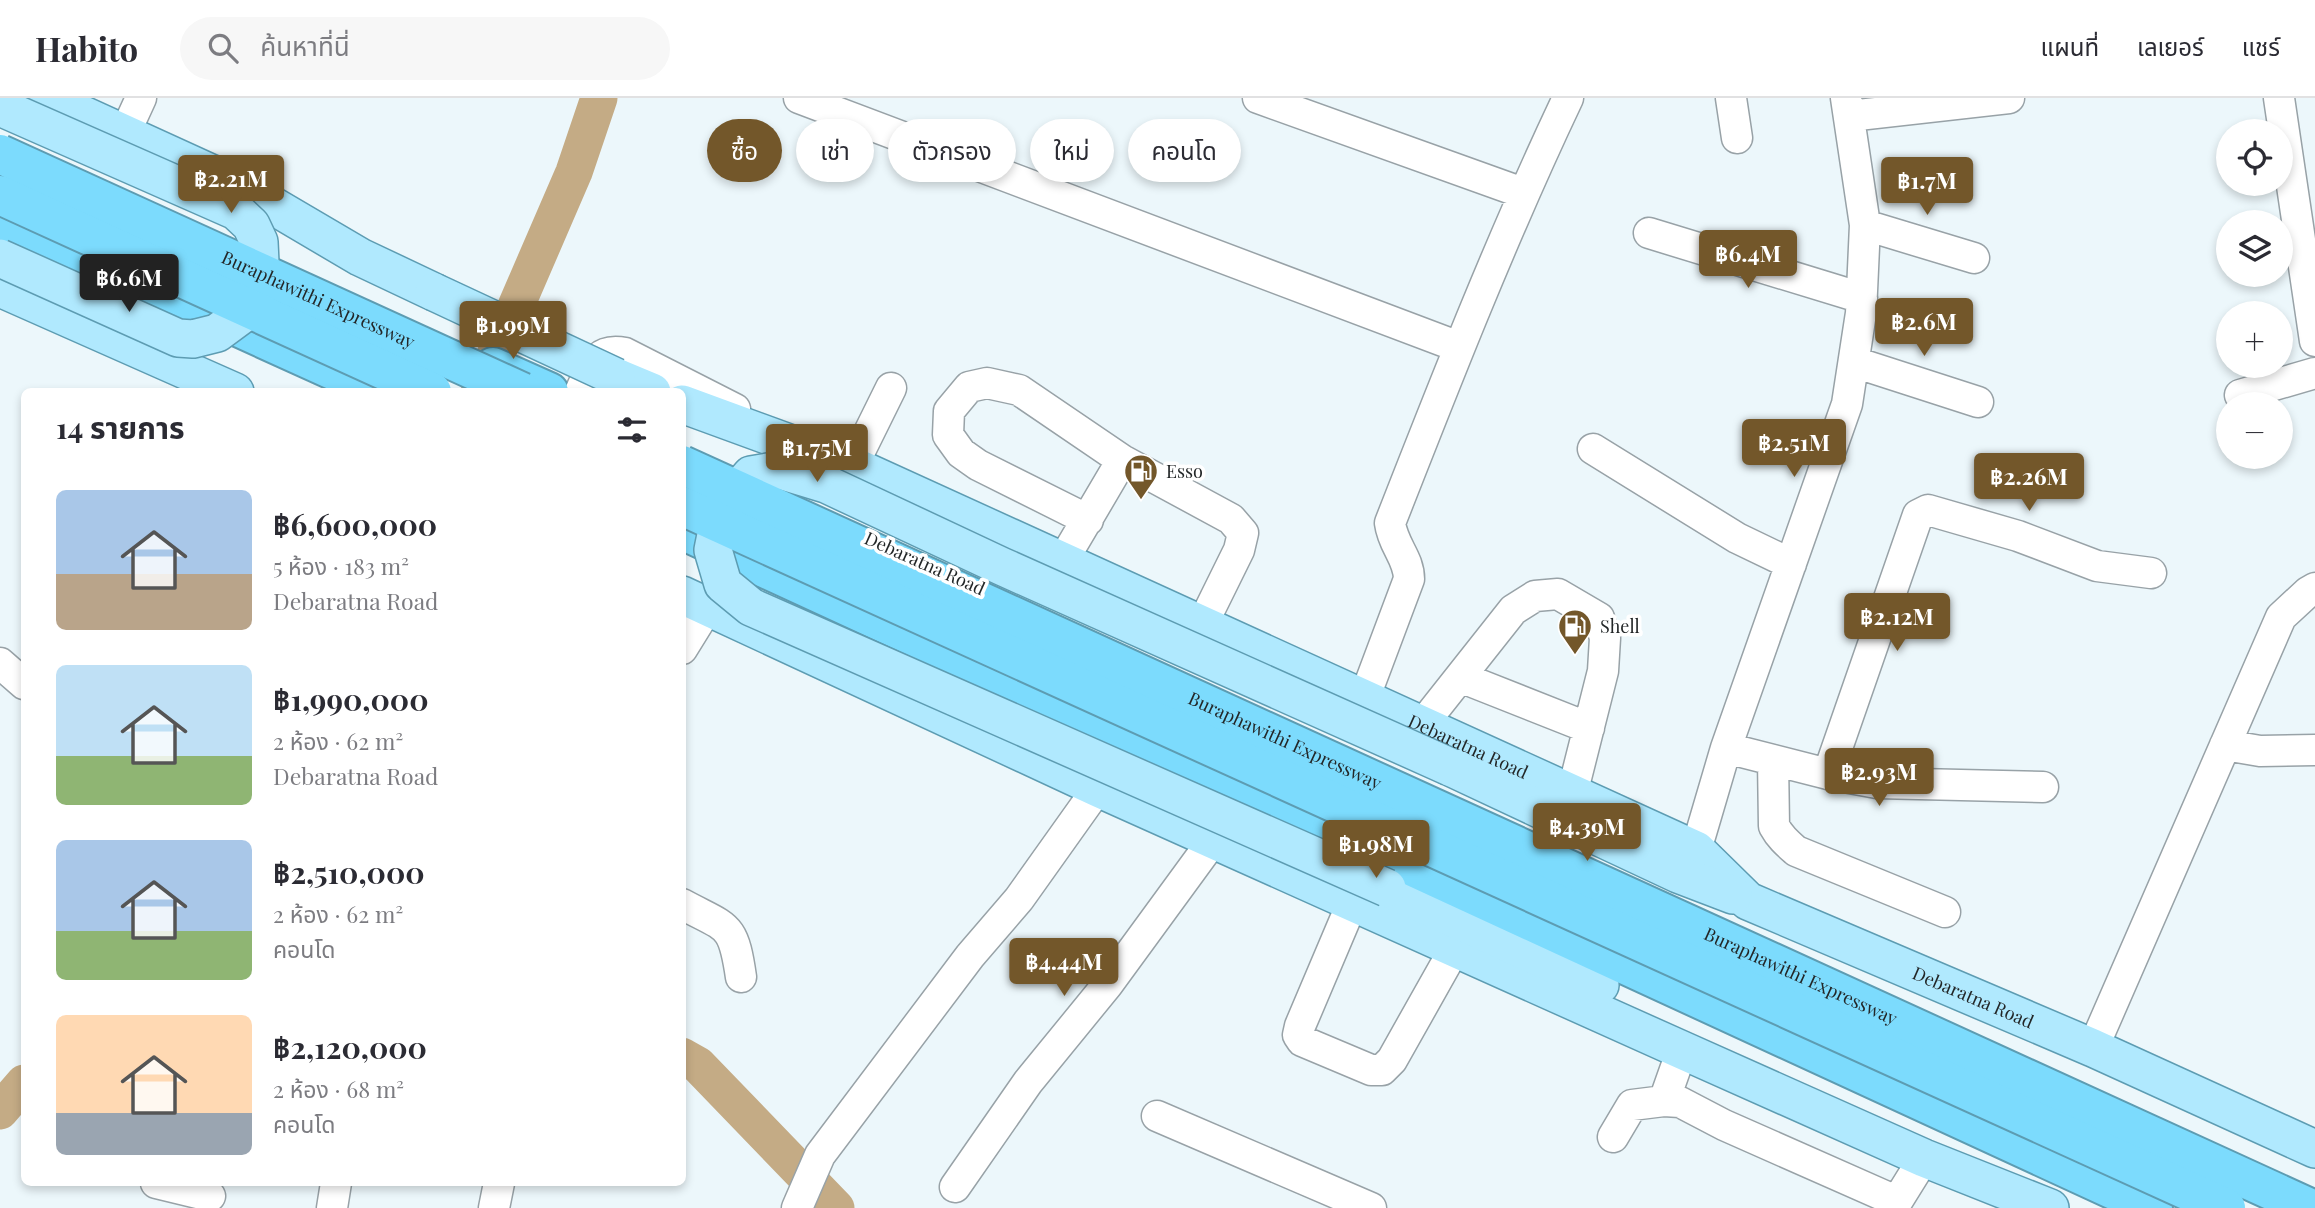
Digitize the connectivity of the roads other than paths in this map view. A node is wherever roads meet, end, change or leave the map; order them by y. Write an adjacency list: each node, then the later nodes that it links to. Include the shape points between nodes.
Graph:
1 (46, 98): 11 (main road)
2 (141, 98): 11 (street)
3 (799, 98): 25 (street)
4 (1258, 98): 15 (street)
5 (1568, 98): 15 (street)
6 (1731, 98): 12 (street)
7 (2010, 98): 10 (street)
8 (2279, 98): 24 (street)
9 (0, 107): 20 (main road, bridge, via 236,211 251,225 259,242 261,283 247,311 217,333 193,340 178,338)
10 (1848, 107): 18 (street)
11 (125, 133): 34 (main road, bridge, via 241,187 360,257)
12 (1737, 138)
13 (0, 142): 32 (highway)
14 (0, 154): 31 (highway, Buraphawithi Expressway, bridge)
15 (1523, 193): 25 (street)
16 (0, 195): 30 (highway, Buraphawithi Expressway, bridge)
17 (0, 219): 29 (highway)
18 (1866, 225): 21 (street); 23 (street)
19 (1649, 233): 23 (street)
20 (0, 258)
21 (1974, 258)
22 (0, 288): 28 (main road)
23 (1862, 298): 26 (street)
24 (2315, 341)
25 (1459, 347): 58 (street, via 1390,523 1392,538 1409,567 1409,579)
26 (1854, 362): 37 (street); 49 (street, via 1847,404)
27 (2315, 373): 36 (street)
28 (226, 388)
29 (372, 388)
30 (423, 388)
31 (513, 388)
32 (540, 388)
33 (582, 388): 39 (street, via 595,359 603,353 625,353)
34 (642, 388)
35 (891, 388): 43 (street)
36 (2250, 392)
37 (1978, 402)
38 (686, 406): 39 (main road, Debaratna Road)
39 (803, 447): 43 (main road, Debaratna Road)
40 (1593, 449): 49 (street, via 1737,538)
41 (686, 455): 91 (highway, Debaratna Road)
42 (1122, 460): 46 (street); 46 (street, via 1019,390 987,383 969,387 949,411 948,435 961,453); 53 (street, via 1231,519 1242,533 1239,550)
43 (852, 467): 48 (main road, Debaratna Road)
44 (686, 468): 102 (highway, Buraphawithi Expressway, bridge)
45 (686, 508): 101 (highway, Buraphawithi Expressway, bridge)
46 (1088, 520): 48 (street)
47 (686, 532): 100 (highway)
48 (1062, 562): 53 (main road, Debaratna Road)
49 (1791, 564): 62 (street)
50 (2151, 573): 65 (street, via 2096,566 2006,532 1923,511)
51 (2315, 588): 61 (street, via 2281,617)
52 (695, 601): 54 (street); 67 (main road)
53 (1202, 625): 58 (main road, Debaratna Road)
54 (686, 634)
55 (0, 663): 57 (street)
56 (1460, 677): 59 (street); 60 (street); 60 (street, via 1513,610 1535,596 1558,594 1599,618 1605,638 1603,671)
57 (21, 681)
58 (1364, 699): 59 (main road, Debaratna Road)
59 (1422, 725): 68 (main road, Debaratna Road)
60 (1589, 728): 68 (street)
61 (2225, 745): 63 (street, via 2260,751); 77 (street)
62 (1726, 748): 64 (street); 70 (street)
63 (2315, 750)
64 (1773, 760): 65 (street); 74 (street, via 1772,815 1786,843)
65 (1828, 775): 66 (street, via 1877,783)
66 (2043, 787)
67 (1098, 788): 69 (main road); 96 (street, via 1019,899 970,956 820,1155)
68 (1572, 794): 70 (main road, Debaratna Road)
69 (1214, 839): 71 (main road); 88 (street, via 1108,984 1028,1082)
70 (1696, 850): 72 (main road, Debaratna Road)
71 (1353, 901): 75 (main road); 75 (street, via 1300,1026 1302,1041 1371,1070 1382,1070)
72 (1748, 901): 77 (main road, Debaratna Road); 99 (main road, bridge, via 1678,874 826,484 780,470 751,475 721,510 713,550 723,584 751,607 1772,1063)
73 (686, 906): 76 (street, via 729,929)
74 (1944, 912)
75 (1455, 948): 78 (main road)
76 (741, 977)
77 (2093, 1048): 82 (main road, Debaratna Road)
78 (1682, 1050): 79 (street); 83 (main road)
79 (1664, 1101): 81 (street, via 1632,1105); 92 (street, via 1680,1102)
80 (1157, 1116): 97 (street)
81 (1613, 1137)
82 (2315, 1149)
83 (1924, 1158): 90 (main road); 92 (street)
84 (169, 1186): 89 (street)
85 (318, 1186): 93 (street)
86 (335, 1186): 94 (street)
87 (498, 1186): 95 (street)
88 (955, 1187)
89 (211, 1196)
90 (1987, 1196): 98 (main road)
91 (2315, 1196)
92 (1894, 1205)
93 (315, 1208)
94 (331, 1208)
95 (494, 1208)
96 (797, 1208)
97 (1371, 1208)
98 (2050, 1208)
99 (2056, 1208)
100 (2153, 1208)
101 (2226, 1208)
102 (2310, 1208)

